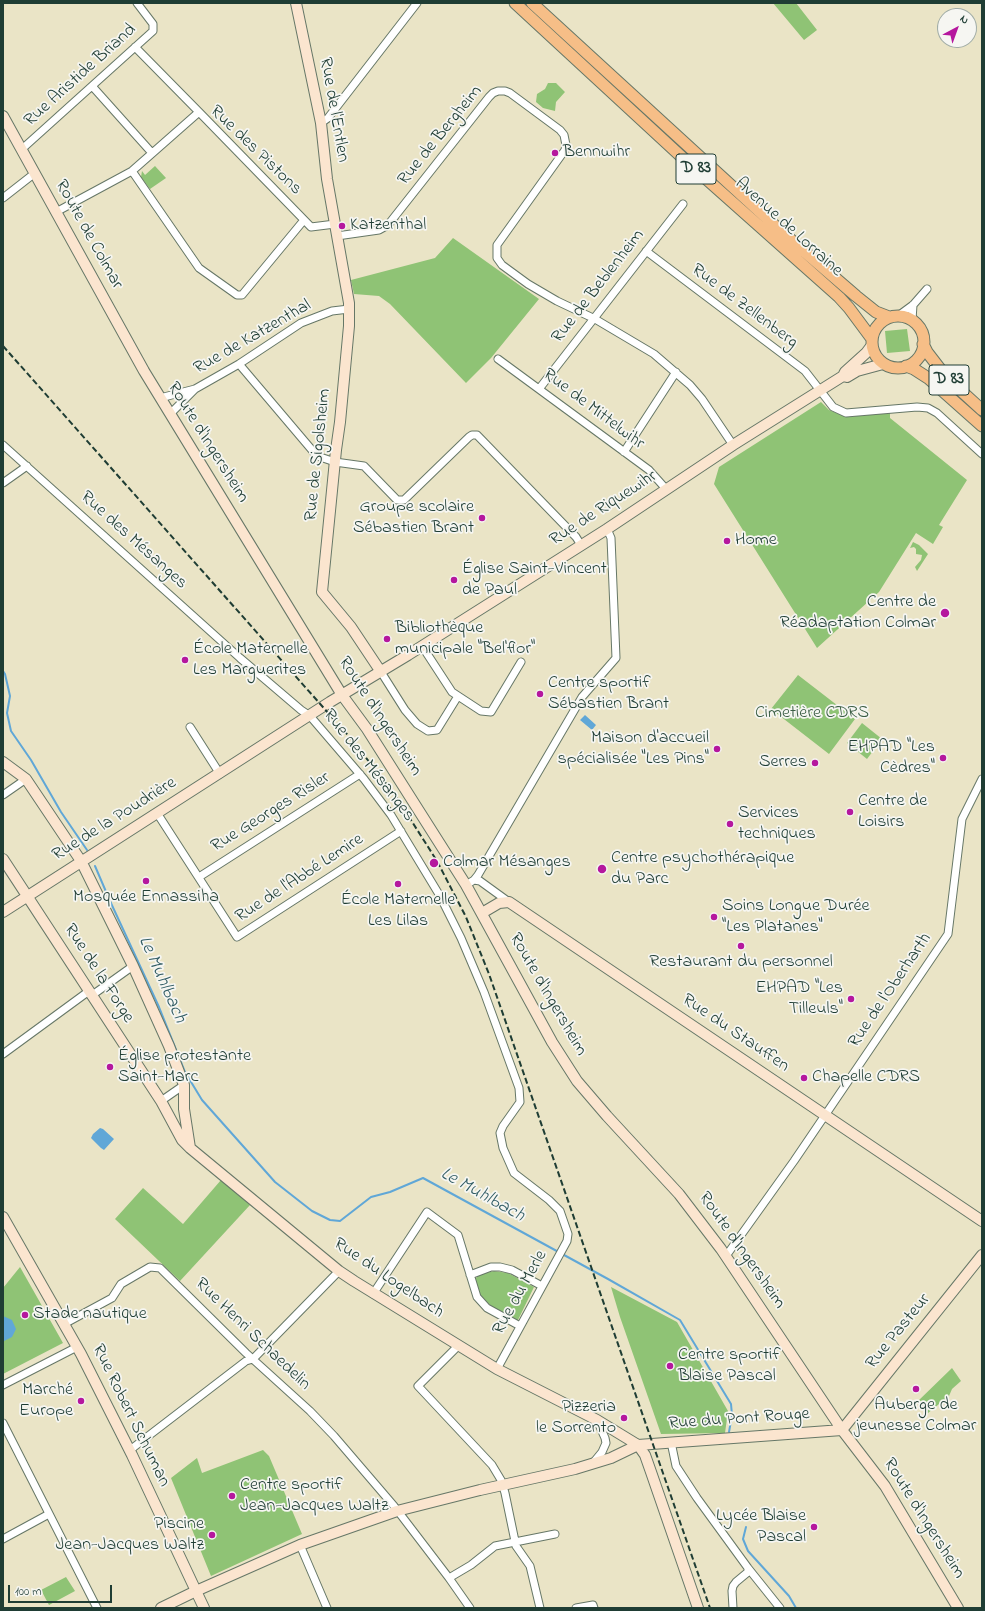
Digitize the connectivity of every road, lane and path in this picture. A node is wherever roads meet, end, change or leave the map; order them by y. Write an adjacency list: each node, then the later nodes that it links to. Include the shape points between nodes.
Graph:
1 (137, 3): 6 (street, Rue Aristide Briand, via 153,24 153,31)
2 (296, 3): 10 (street, Rue de l'Entlen)
3 (417, 3): 10 (street, via 328,118)
4 (515, 3): 28 (main road, Avenue de Lorraine / D 83, via 685,160 840,297)
5 (532, 3): 25 (main road, Avenue de Lorraine / D 83, via 783,233 876,312)
6 (135, 47): 7 (street, Rue Aristide Briand); 8 (street)
7 (92, 86): 11 (street, Rue Aristide Briand); 12 (street)
8 (199, 112): 12 (street, Rue des Pistons); 18 (street, Rue des Pistons)
9 (3, 116): 11 (street, Route de Colmar)
10 (321, 123): 19 (street, Rue de l'Entlen)
11 (22, 149): 14 (street, Route de Colmar)
12 (152, 153): 13 (street, Rue des Pistons)
13 (132, 171): 17 (street, Rue des Pistons); 18 (street, via 199,268 237,294 242,295)
14 (35, 173): 15 (street); 34 (street, Route de Colmar)
15 (3, 198)
16 (683, 204): 21 (street, Rue de Beblenheim)
17 (56, 212)
18 (304, 220): 19 (street, Rue des Pistons, via 311,227)
19 (335, 224): 20 (street, Rue de Sigolsheim)
20 (337, 236): 24 (street, Rue de Sigolsheim); 26 (street, Rue de Bergheim, via 379,230 388,225 489,97 498,91 505,91 560,130 566,145 497,245 497,258 528,284)
21 (646, 251): 26 (street, Rue de Beblenheim); 39 (street, Rue de Zellenberg, via 805,371)
22 (927, 289): 23 (street)
23 (913, 305): 25 (street); 27 (street)
24 (349, 309): 31 (street, Rue de Katzenthal, via 332,310 301,323); 48 (street, Rue de Sigolsheim, via 340,422)
25 (893, 317): 27 (main road, Avenue de Lorraine); 28 (main road, via 884,320 876,328)
26 (595, 319): 35 (street, via 654,354); 38 (street, Rue de Beblenheim)
27 (912, 320): 29 (main road, via 921,331)
28 (872, 342): 32 (main road, Avenue de Lorraine, via 874,352); 36 (street, Rue de Riquewihr, via 866,353)
29 (923, 344): 33 (main road, via 918,358); 41 (main road, D 83, via 947,378)
30 (498, 359): 38 (street, Rue de Mittelwihr)
31 (239, 364): 37 (street, Rue de Katzenthal); 48 (street, via 317,456)
32 (883, 364): 33 (main road, via 898,368); 36 (street, Rue de Riquewihr, via 857,371 847,377)
33 (906, 366): 43 (main road, D 83, via 928,378)
34 (144, 371): 40 (street, Route d'Ingersheim)
35 (676, 372): 45 (street, via 702,399); 46 (street)
36 (843, 376): 39 (street, Rue de Riquewihr)
37 (194, 388): 40 (street, Rue de Katzenthal); 42 (street, Rue de Katzenthal)
38 (539, 389): 46 (street, Rue de Mittelwihr)
39 (820, 391): 45 (street, Rue de Riquewihr); 47 (street, via 833,407 846,413 917,406 928,408 938,413)
40 (160, 398): 42 (street, Route d'Ingersheim)
41 (982, 410)
42 (170, 414): 57 (street, Route d'Ingersheim)
43 (982, 426)
44 (4, 445): 49 (street, Rue des Mésanges)
45 (733, 445): 51 (street, Rue de Riquewihr)
46 (624, 452): 51 (street, Rue de Mittelwihr, via 649,470)
47 (982, 454)
48 (334, 462): 53 (street, via 364,466 393,498 401,501 469,437 477,435); 56 (street, Rue de Sigolsheim, via 322,592 351,627)
49 (27, 466): 50 (street); 59 (street, Rue des Mésanges, via 240,658)
50 (3, 483)
51 (666, 489): 52 (street, Rue de Riquewihr)
52 (607, 529): 53 (street, Rue de Riquewihr); 72 (street, via 611,538 616,658 582,697)
53 (581, 545): 54 (street, Rue de Riquewihr)
54 (422, 646): 56 (street, Rue de Riquewihr); 58 (street, via 452,692)
55 (521, 662): 58 (street, via 491,712 481,711)
56 (381, 672): 57 (street, Rue de Riquewihr); 58 (street, via 405,710 417,724 428,731 437,730)
57 (342, 695): 59 (street, Rue de la Poudrière); 72 (street, Route d'Ingersheim)
58 (458, 696)
59 (310, 716): 62 (street, Rue de la Poudrière); 63 (street, Rue des Mésanges)
60 (190, 727): 62 (street)
61 (3, 762): 64 (street)
62 (220, 774): 67 (street, Rue de la Poudrière)
63 (360, 774): 68 (street, Rue des Mésanges); 71 (street, Rue Georges Risler)
64 (26, 779): 66 (street); 70 (street)
65 (982, 779): 82 (street, Rue de l'Oberharth, via 962,819 948,934)
66 (3, 795)
67 (157, 813): 70 (street, Rue de la Poudrière); 71 (street, Rue de l'Abbé Lemire)
68 (401, 832): 71 (street, Rue de l'Abbé Lemire, via 237,937); 86 (street, Rue des Mésanges, via 440,896 461,938 519,1088 520,1102 500,1133 510,1166 514,1173 558,1207)
69 (3, 859): 73 (street, Rue de la Forge)
70 (81, 861): 73 (street, Rue de la Poudrière); 77 (street)
71 (199, 877)
72 (470, 882): 74 (street, Rue du Stauffen, via 480,882); 76 (street, Route d'Ingersheim)
73 (28, 896): 75 (street, Rue de la Poudrière); 78 (street, Rue de la Forge)
74 (509, 902): 76 (street, via 499,903); 82 (street, Rue du Stauffen)
75 (3, 912)
76 (482, 913): 87 (street, Route d'Ingersheim, via 552,1042 577,1081 680,1194)
77 (134, 966): 78 (street); 80 (street)
78 (90, 994): 79 (street); 81 (street, Rue de la Forge)
79 (3, 1054)
80 (184, 1085): 81 (street); 83 (street, via 184,1109)
81 (161, 1101): 83 (street, Rue de la Forge, via 182,1140)
82 (825, 1114): 85 (street, Rue du Stauffen); 87 (street, Rue de l'Oberharth)
83 (190, 1148): 89 (street, Rue du Logelbach)
84 (3, 1217): 93 (street, Rue Robert Schuman)
85 (982, 1221)
86 (568, 1231): 91 (street, Rue du Merle, via 567,1241)
87 (726, 1256): 102 (street, Route d'Ingersheim)
88 (982, 1256): 102 (street, Rue Pasteur)
89 (339, 1271): 92 (street, Rue du Logelbach); 97 (street)
90 (470, 1275): 91 (street, via 500,1267 512,1270); 92 (street, via 458,1235 427,1212); 94 (street, via 477,1297 487,1308)
91 (542, 1286): 94 (street, Rue du Merle)
92 (373, 1294): 95 (street, Rue du Logelbach)
93 (64, 1324): 96 (street, Rue Robert Schuman); 97 (street, Rue Henri Schaedelin, via 112,1298 121,1284 150,1267 160,1268)
94 (520, 1326): 98 (street, Rue du Merle)
95 (459, 1345): 98 (street, Rue du Logelbach); 107 (street, via 418,1386 492,1465)
96 (76, 1346): 99 (street); 105 (street, Rue Robert Schuman)
97 (253, 1359): 105 (street, via 246,1361); 108 (street, Rue Henri Schaedelin, via 334,1436)
98 (498, 1369): 100 (street, Rue du Logelbach)
99 (3, 1385)
100 (597, 1420): 104 (street, Rue du Logelbach); 106 (street, via 606,1443)
101 (3, 1423): 109 (street)
102 (842, 1430): 103 (street, Rue du Pont Rouge); 128 (street, Route d'Ingersheim, via 885,1486)
103 (672, 1442): 104 (street, Rue du Pont Rouge); 114 (street, via 676,1466)
104 (638, 1445): 106 (street); 125 (street, via 651,1472)
105 (130, 1450): 116 (street, Rue Robert Schuman)
106 (593, 1464): 107 (street)
107 (503, 1485): 108 (street); 112 (street)
108 (397, 1511): 113 (street); 115 (street, Rue Henri Schaedelin)
109 (49, 1514): 111 (street); 117 (street)
110 (555, 1534): 112 (street)
111 (3, 1538)
112 (515, 1541): 115 (street, via 495,1546); 122 (street, via 530,1566)
113 (300, 1545): 116 (street); 120 (street)
114 (748, 1568): 126 (street, via 748,1572 733,1586); 127 (street)
115 (449, 1578): 121 (street, Rue Henri Schaedelin)
116 (196, 1591): 118 (street); 119 (street, Rue Robert Schuman)
117 (97, 1608)
118 (161, 1608)
119 (204, 1608)
120 (327, 1608)
121 (470, 1608)
122 (540, 1608)
123 (574, 1608): 124 (street, via 593,1605)
124 (594, 1608)
125 (698, 1608)
126 (733, 1608)
127 (780, 1608)
128 (958, 1608)

